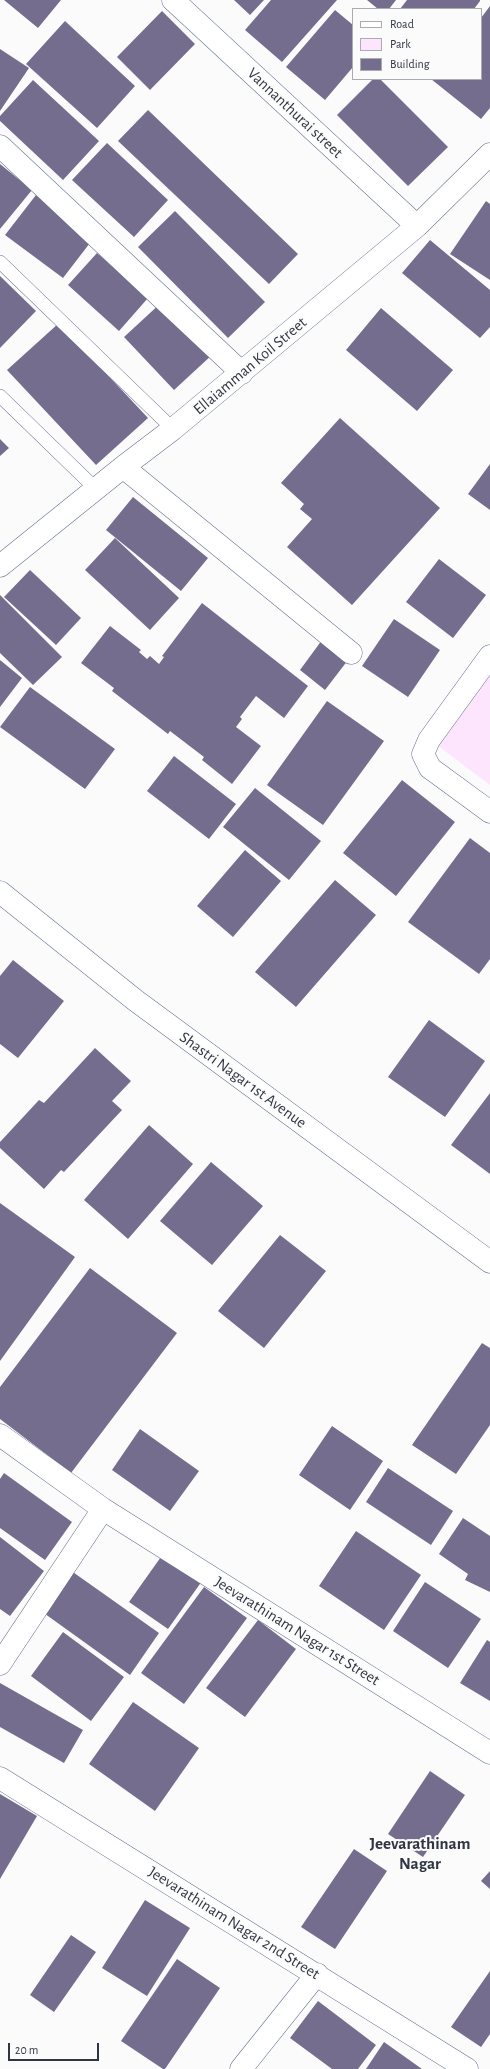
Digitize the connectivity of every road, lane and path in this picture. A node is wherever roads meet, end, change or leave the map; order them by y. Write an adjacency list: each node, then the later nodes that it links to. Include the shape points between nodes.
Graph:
1 (172, 0): 4 (street, Vannanthurai street)
2 (0, 146): 6 (street)
3 (490, 154): 4 (street, Ellaiamman Koil Street)
4 (417, 226): 6 (street, Ellaiamman Koil Street)
5 (0, 262): 8 (lane)
6 (242, 373): 8 (street, Ellaiamman Koil Street)
7 (0, 396): 10 (lane)
8 (174, 429): 9 (street, Ellaiamman Koil Street)
9 (123, 467): 10 (street, Ellaiamman Koil Street); 12 (street)
10 (96, 489): 11 (street, Ellaiamman Koil Street)
11 (1, 562)
12 (351, 653)
13 (490, 656): 14 (street, via 429,740 423,754 430,768)
14 (490, 812)
15 (0, 892): 16 (street, Shastri Nagar 1st Avenue, via 134,1000)
16 (490, 1262)
17 (0, 1435): 18 (street, Jeevarathinam Nagar 1st Street)
18 (103, 1509): 19 (street); 20 (street, Jeevarathinam Nagar 1st Street)
19 (0, 1664)
20 (490, 1753)
21 (0, 1778): 22 (street, Jeevarathinam Nagar 2nd Street)
22 (317, 1974): 23 (street, Jeevarathinam Nagar 2nd Street); 24 (street)
23 (455, 2066)
24 (241, 2069)

